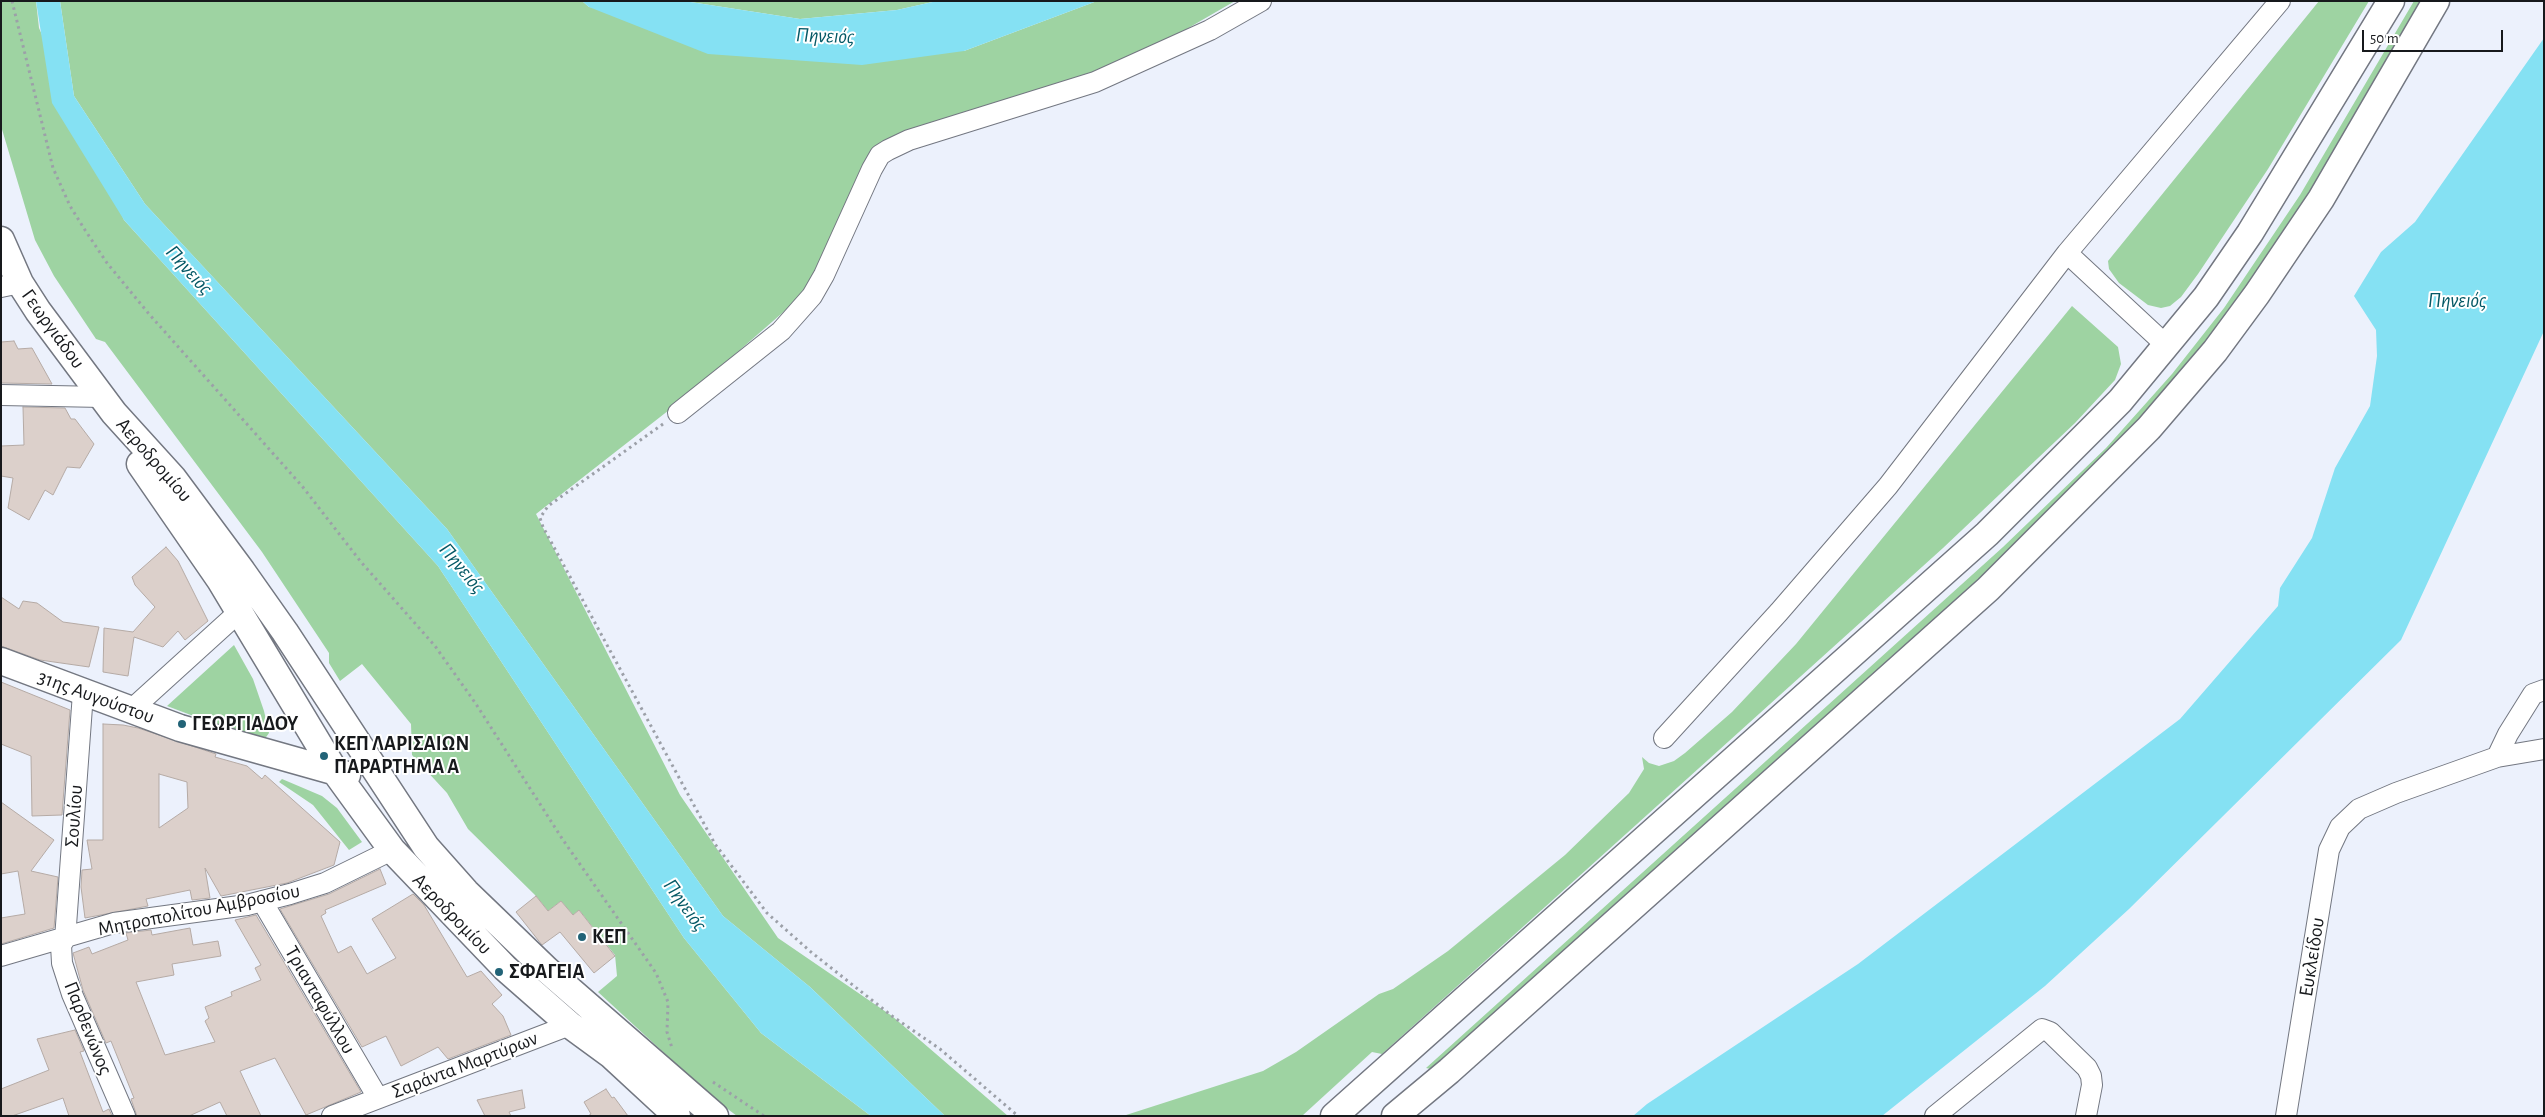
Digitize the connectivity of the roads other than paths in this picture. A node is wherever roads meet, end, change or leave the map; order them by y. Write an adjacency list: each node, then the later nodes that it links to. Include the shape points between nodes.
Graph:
1 (1261, 1): 11 (street, via 1210,30 1095,82 909,140 880,155 812,296 782,331)
2 (2280, 1): 6 (street)
3 (2391, 1): 8 (main road, via 2277,192 2206,297)
4 (2436, 1): 33 (main road, via 2321,199 2215,352 2149,428 1988,589)
5 (1, 240): 7 (main road, Γεωργιάδου)
6 (2067, 253): 8 (street); 17 (street, via 1888,486)
7 (11, 285): 10 (main road, Γεωργιάδου)
8 (2167, 346): 32 (main road, via 2120,401 1987,534)
9 (1, 395): 10 (street)
10 (108, 405): 12 (main road, Αεροδρομίου, via 129,448); 21 (main road, Αεροδρομίου, via 173,478 242,571)
11 (678, 413)
12 (239, 612): 16 (street); 20 (main road, Αεροδρομίου)
13 (1, 661): 15 (main road, 31ης Αυγούστου)
14 (2544, 690): 19 (street, via 2533,694)
15 (83, 693): 16 (main road, 31ης Αυγούστου); 24 (street, Σουλίου)
16 (131, 710): 20 (main road, 31ης Αυγούστου, via 180,728)
17 (1664, 738)
18 (2544, 749): 19 (street)
19 (2497, 757): 36 (street, Ευκλείδου, via 2359,809 2340,827 2329,850)
20 (336, 773): 21 (main road); 22 (main road, Αεροδρομίου)
21 (381, 782): 31 (main road, Αεροδρομίου, via 435,858 504,930 620,1036)
22 (392, 850): 23 (street, Μητροπολίτου Αμβροσίου, via 325,883); 26 (main road, Αεροδρομίου, via 505,968)
23 (262, 902): 24 (street, Μητροπολίτου Αμβροσίου, via 136,919); 27 (street, Τριανταφύλλου)
24 (65, 938): 25 (street, Μητροπολίτου Αμβροσίου); 29 (street, Παρθενώνος, via 61,946 62,963 72,994)
25 (1, 956)
26 (570, 1025): 27 (street, Σαράντα Μαρτύρων); 30 (main road, Αεροδρομίου, via 611,1056)
27 (378, 1098): 28 (street, Σαράντα Μαρτύρων)
28 (338, 1115)
29 (125, 1116)
30 (677, 1116)
31 (715, 1116)
32 (1334, 1116)
33 (1395, 1116)
34 (1935, 1116): 35 (street, via 2042,1030 2050,1032 2087,1068 2092,1086)
35 (2086, 1116)
36 (2286, 1116)

